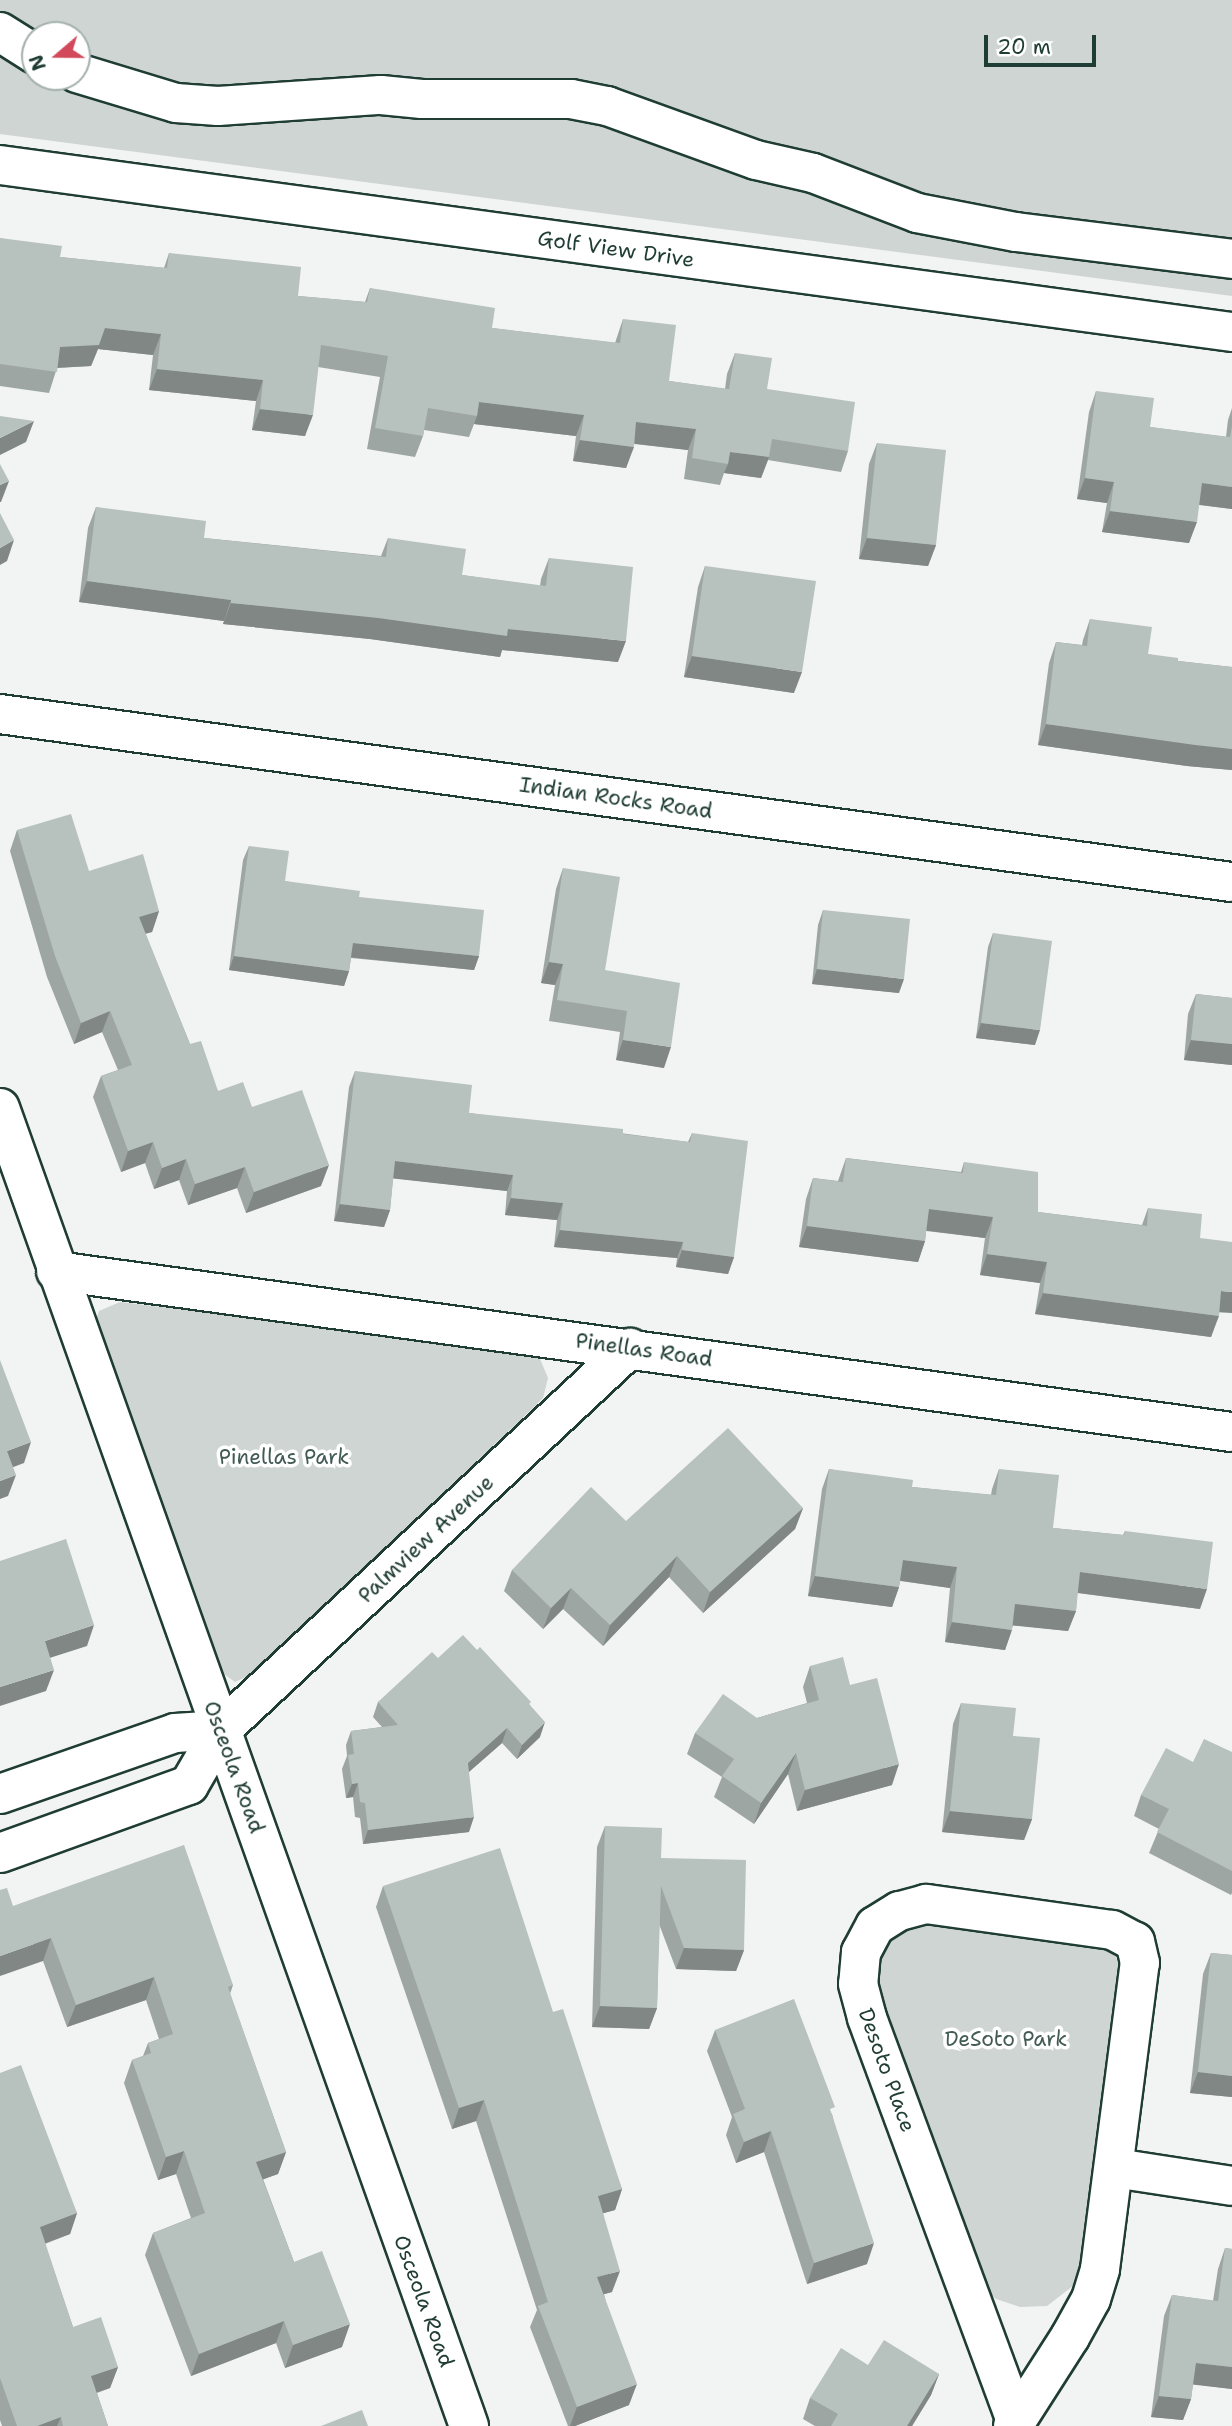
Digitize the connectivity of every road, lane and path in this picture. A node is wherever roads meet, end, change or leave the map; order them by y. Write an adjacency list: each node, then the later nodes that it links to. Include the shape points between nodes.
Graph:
1 (0, 32): 2 (street)
2 (21, 45)
3 (91, 77): 5 (street, via 176,103 218,106 381,95 571,99 607,106 755,160 813,173 917,214 1016,232)
4 (0, 165): 6 (street, Golf View Drive)
5 (1232, 259)
6 (1232, 332)
7 (0, 714): 8 (street, Indian Rocks Road)
8 (1232, 882)
9 (0, 1108): 10 (street, Osceola Road)
10 (56, 1271): 11 (street, Pinellas Road); 13 (street, Osceola Road)
11 (630, 1348): 12 (street, Pinellas Road); 13 (street, Palmview Avenue)
12 (1232, 1432)
13 (221, 1730): 14 (street, via 175,1733); 15 (street, Palmview Avenue, via 189,1785); 19 (street, Osceola Road)
14 (0, 1794)
15 (0, 1853)
16 (1115, 2168): 17 (street); 18 (street, Desoto Place, via 1091,2299); 18 (street, Desoto Place, via 1140,1963 1135,1942 1112,1930 926,1904 899,1911 875,1926 861,1952 858,1983 867,2018)
17 (1232, 2186)
18 (1014, 2423)
19 (469, 2426)

